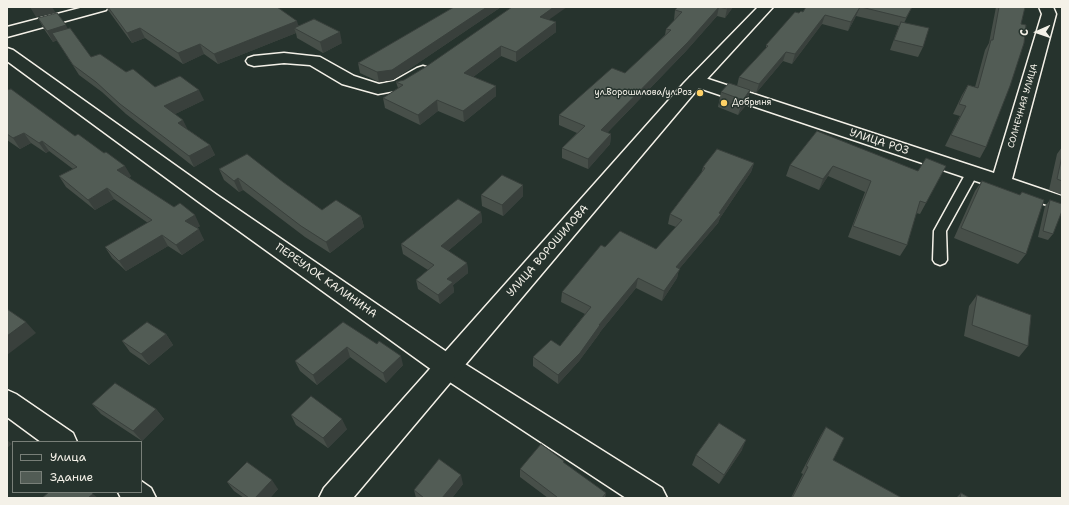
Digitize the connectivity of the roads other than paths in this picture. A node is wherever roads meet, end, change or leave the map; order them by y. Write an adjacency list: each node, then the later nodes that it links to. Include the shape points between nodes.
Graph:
1 (101, 7): 4 (street)
2 (766, 7): 8 (street, УЛИЦА ВОРОШИЛОВА)
3 (1046, 7): 10 (street, СОЛНЕЧНАЯ УЛИЦА, via 1049,14)
4 (7, 32)
5 (7, 53): 13 (street, ПЕРЕУЛОК КАЛИНИНА)
6 (254, 61): 7 (street, via 284,58 314,60 348,80 378,89 399,85)
7 (432, 64)
8 (696, 81): 9 (street, УЛИЦА РОЗ); 13 (street, УЛИЦА ВОРОШИЛОВА)
9 (972, 173): 10 (street, УЛИЦА РОЗ); 12 (lane, via 940,231)
10 (1001, 182): 11 (street, УЛИЦА РОЗ)
11 (1062, 203)
12 (940, 260)
13 (448, 367): 16 (street, УЛИЦА ВОРОШИЛОВА); 17 (street, ПЕРЕУЛОК КАЛИНИНА)
14 (7, 402): 15 (street)
15 (62, 441)
16 (334, 498)
17 (652, 498)

